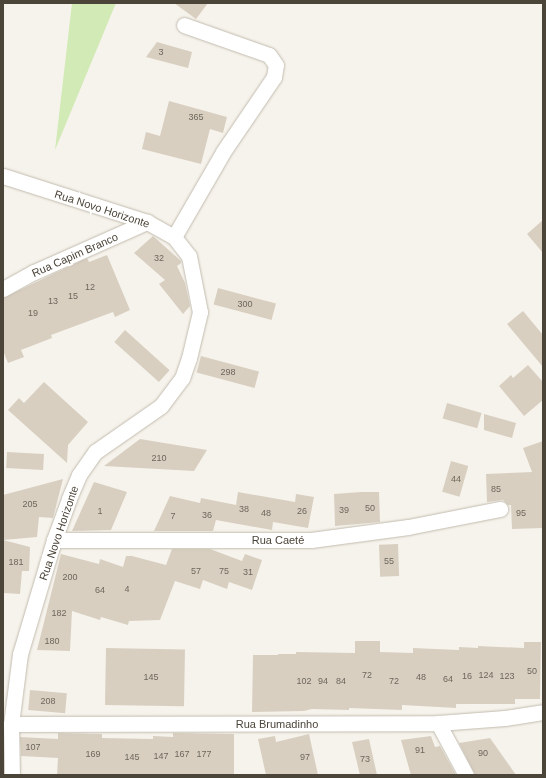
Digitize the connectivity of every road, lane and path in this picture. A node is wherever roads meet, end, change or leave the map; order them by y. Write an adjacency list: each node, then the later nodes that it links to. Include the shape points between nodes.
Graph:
1 (184, 25): 4 (street, via 269,55 276,65 274,77 223,152)
2 (3, 176): 3 (street, Rua Novo Horizonte)
3 (147, 222): 4 (street, Rua Novo Horizonte); 5 (street, Rua Capim Branco, via 34,272)
4 (174, 237): 7 (street, Rua Novo Horizonte, via 189,256 200,312 182,378 162,406 95,452 79,475)
5 (3, 289)
6 (500, 509): 7 (street, Rua Caeté, via 408,527 311,540)
7 (54, 540): 10 (street, Rua Novo Horizonte, via 20,654)
8 (543, 712): 9 (street, Rua Brumadinho, via 505,718)
9 (438, 723): 10 (street, Rua Brumadinho); 12 (street)
10 (11, 724): 11 (street, Rua Novo Horizonte)
11 (12, 775)
12 (466, 775)

